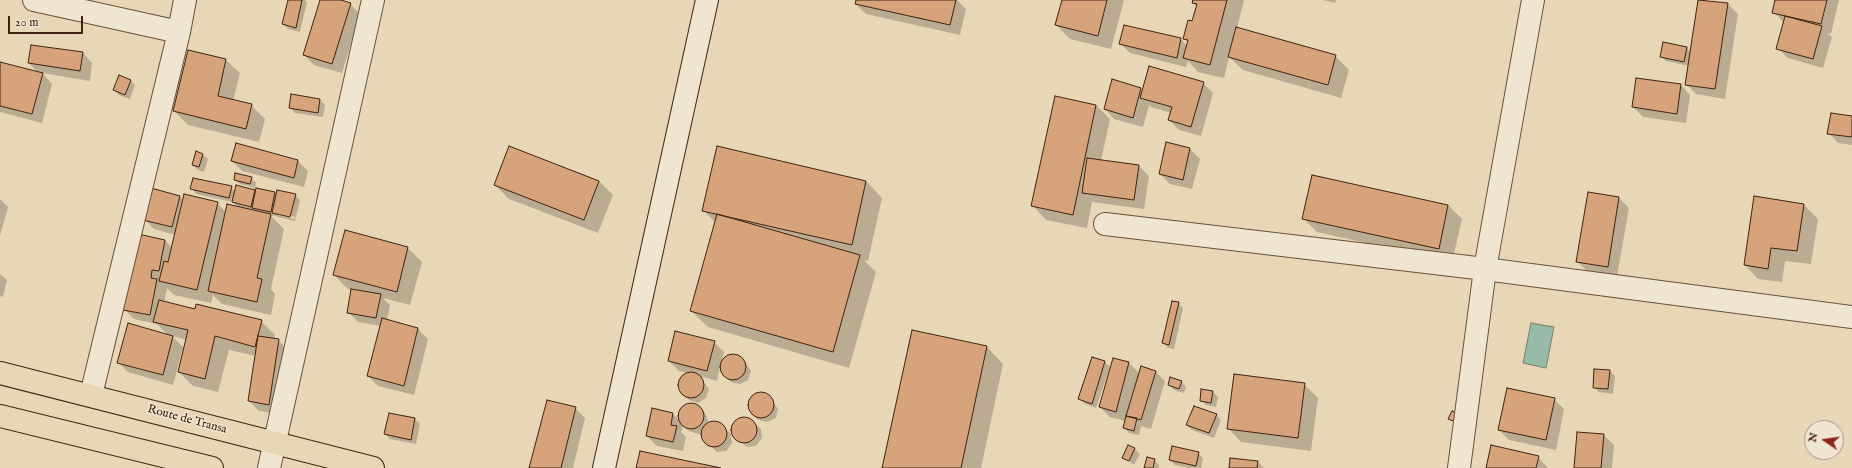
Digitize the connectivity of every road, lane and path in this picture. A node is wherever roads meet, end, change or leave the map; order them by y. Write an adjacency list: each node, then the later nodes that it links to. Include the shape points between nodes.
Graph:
1 (34, 0): 6 (street)
2 (185, 0): 6 (street)
3 (373, 0): 13 (street)
4 (707, 0): 18 (street)
5 (1533, 0): 8 (street)
6 (179, 32): 11 (street)
7 (1105, 224): 8 (street)
8 (1485, 269): 9 (street); 19 (street)
9 (1852, 317)
10 (0, 373): 11 (main road, Route de Transa)
11 (91, 395): 13 (main road, Route de Transa)
12 (0, 417): 14 (main road)
13 (274, 443): 16 (street); 17 (main road, Route de Transa)
14 (155, 461): 15 (main road)
15 (212, 468)
16 (269, 468)
17 (373, 468)
18 (604, 468)
19 (1459, 468)

